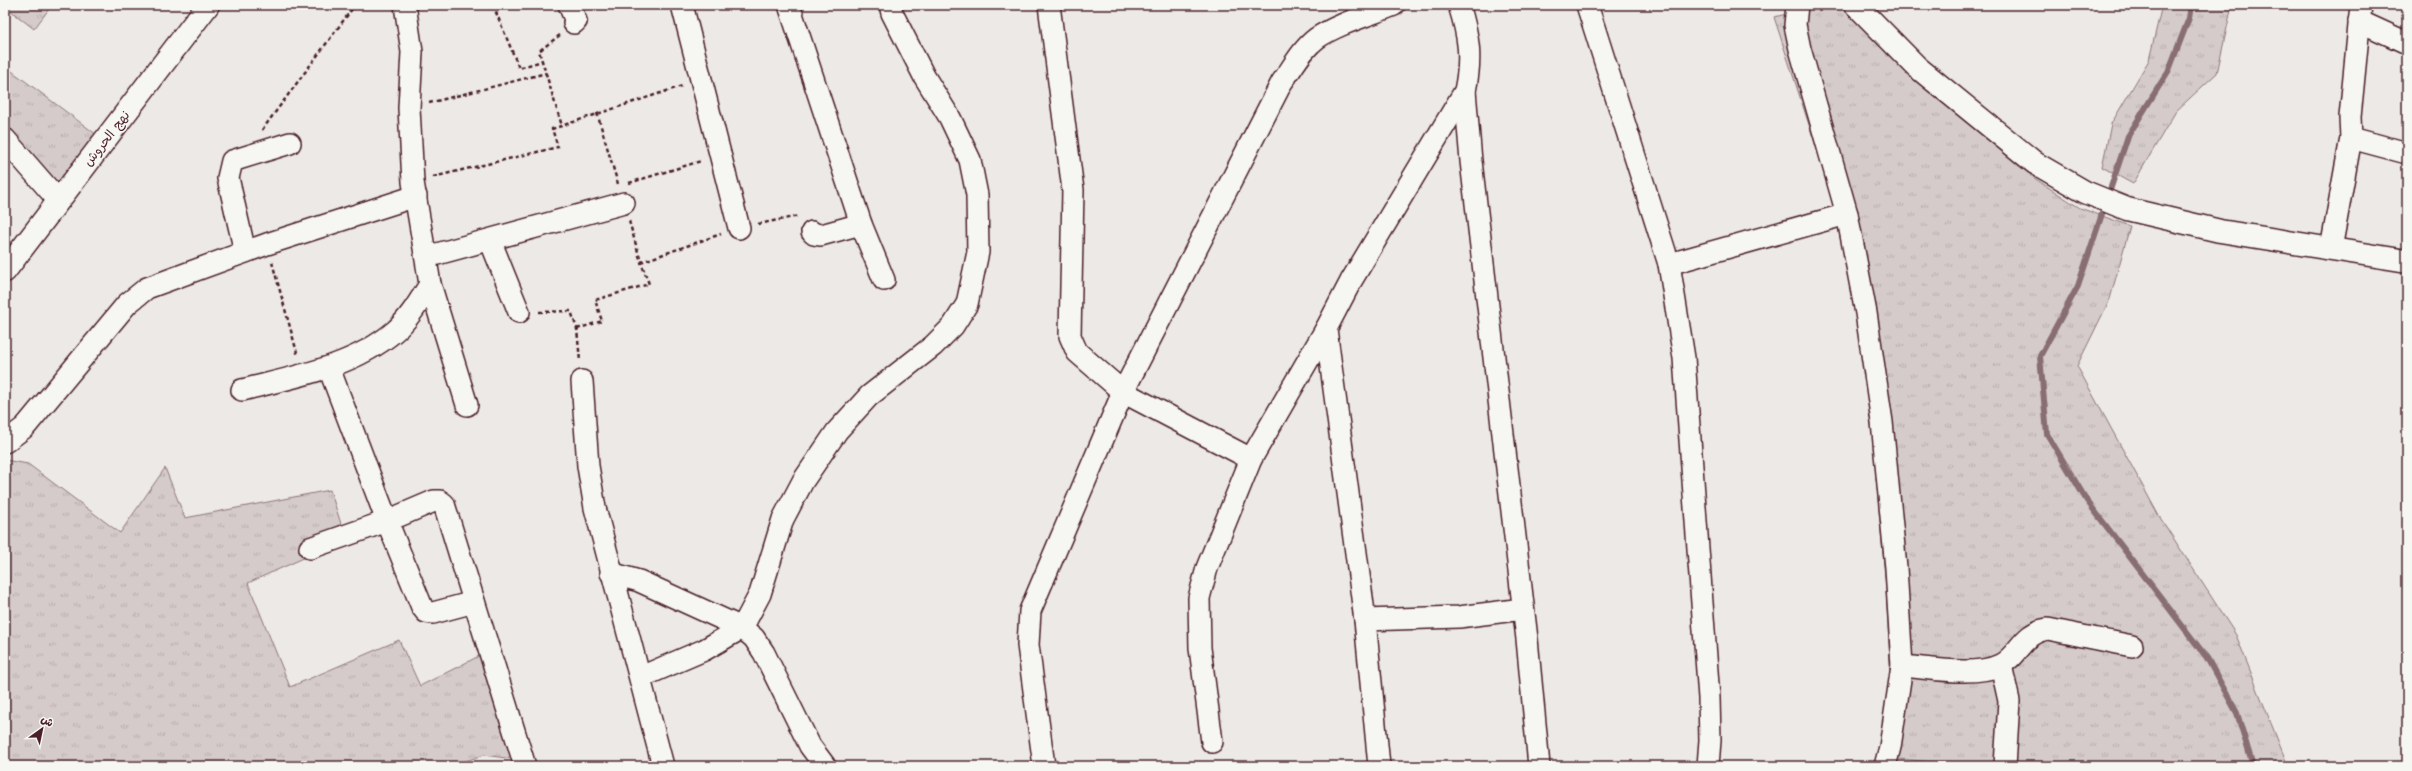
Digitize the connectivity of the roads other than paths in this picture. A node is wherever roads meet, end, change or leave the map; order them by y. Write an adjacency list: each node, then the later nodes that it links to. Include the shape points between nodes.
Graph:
1 (208, 5): 21 (street, نهج الحروش)
2 (405, 5): 19 (street, via 412,58 409,108)
3 (682, 5): 24 (street)
4 (789, 5): 23 (street)
5 (890, 5): 50 (street, via 924,76 950,118 970,160 977,195 978,252 967,304 953,326 933,346 869,396 837,431 803,481 783,518 760,594)
6 (1049, 5): 40 (street, via 1073,190 1070,336 1077,352)
7 (1394, 5): 40 (street, via 1317,38 1296,63 1279,89)
8 (1459, 5): 14 (street, via 1468,34 1470,66)
9 (1587, 5): 31 (street)
10 (1797, 5): 22 (street, via 1795,25 1800,49)
11 (1856, 5): 27 (street, via 1935,82 2035,163 2085,192 2127,209 2220,231)
12 (2360, 13): 13 (street); 15 (street, via 2350,117)
13 (2407, 43)
14 (1465, 91): 36 (street, via 1351,281); 48 (street)
15 (2351, 138): 18 (street); 27 (street)
16 (5, 139): 21 (street)
17 (290, 143): 28 (street, via 232,161 228,169)
18 (2407, 153)
19 (415, 189): 28 (street); 29 (street)
20 (621, 195): 26 (street)
21 (58, 200): 32 (street, نهج الحروش)
22 (1847, 214): 31 (street); 53 (street, via 1866,313 1882,422 1896,568)
23 (861, 224): 25 (street, via 821,235); 33 (street)
24 (739, 228)
25 (812, 232)
26 (490, 240): 29 (street); 35 (street)
27 (2331, 249): 30 (street)
28 (245, 252): 42 (street, via 147,288 132,300 25,428)
29 (426, 257): 34 (street)
30 (2407, 261)
31 (1669, 264): 62 (street, via 1684,358 1691,435 1709,698)
32 (5, 271)
33 (884, 280)
34 (430, 284): 37 (street, via 409,316 396,330 378,344); 41 (street)
35 (519, 312)
36 (1326, 329): 43 (street); 49 (street)
37 (329, 368): 39 (street); 44 (street)
38 (582, 381): 46 (street, via 588,466)
39 (242, 390)
40 (1123, 392): 43 (street); 59 (street, via 1030,611 1028,645)
41 (467, 404)
42 (5, 442)
43 (1251, 459): 55 (street, via 1207,568 1199,598 1200,648)
44 (387, 521): 45 (street); 47 (street, via 426,612 434,613); 47 (street, via 434,501 444,504)
45 (310, 548)
46 (611, 573): 50 (street, via 638,581); 54 (street)
47 (474, 602): 56 (street)
48 (1523, 609): 49 (street, via 1459,617); 61 (street)
49 (1365, 620): 60 (street)
50 (742, 628): 54 (street, via 704,650); 58 (street, via 754,638 764,653 810,746)
51 (2132, 646): 52 (street, via 2048,629 2038,630)
52 (2001, 665): 53 (street, via 1979,671); 64 (street, via 2009,701)
53 (1902, 666): 63 (street)
54 (640, 677): 57 (street)
55 (1212, 742)
56 (526, 766)
57 (663, 766)
58 (825, 766)
59 (1044, 766)
60 (1378, 766)
61 (1539, 766)
62 (1708, 766)
63 (1885, 766)
64 (2005, 766)

